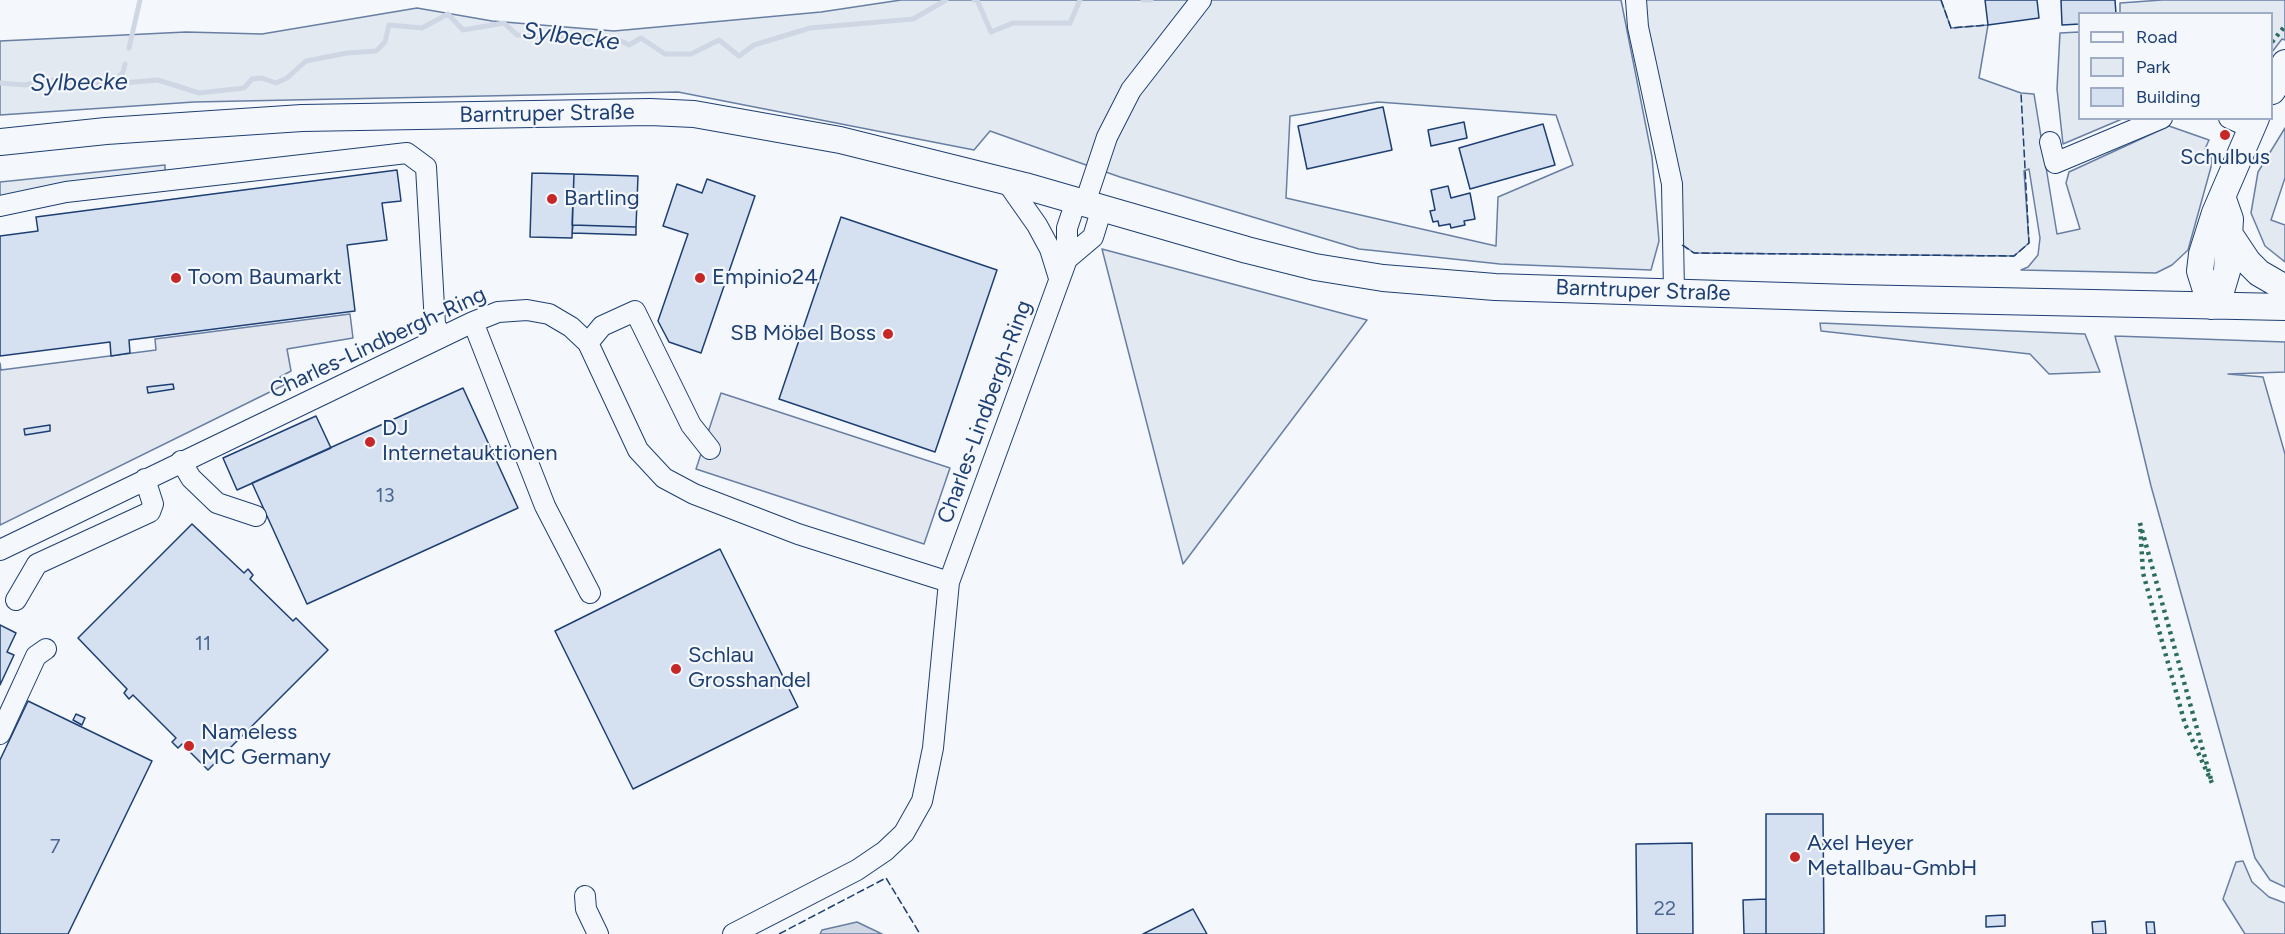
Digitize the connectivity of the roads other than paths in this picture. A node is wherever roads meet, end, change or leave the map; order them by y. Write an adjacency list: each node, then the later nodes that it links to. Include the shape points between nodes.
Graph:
1 (1201, 0): 9 (street, via 1131,90 1107,137)
2 (1636, 0): 16 (street, via 1642,48 1672,184)
3 (2157, 120): 6 (street, via 2055,163)
4 (2245, 122): 8 (main road)
5 (0, 142): 7 (main road, Barntruper Straße, via 302,118 650,112 742,121 840,140)
6 (2050, 142)
7 (1005, 181): 9 (main road, Barntruper Straße); 14 (street, via 1037,225)
8 (2223, 199): 11 (main road, via 2230,219); 13 (main road, via 2215,213)
9 (1087, 204): 12 (street, Charles-Lindbergh-Ring, via 1067,228); 12 (street, Charles-Lindbergh-Ring, via 1093,237); 16 (main road, Barntruper Straße, via 1315,267 1383,278 1496,287)
10 (0, 206): 21 (street, via 66,192 407,153 426,167 435,324)
11 (2230, 235): 15 (main road, via 2259,273); 18 (main road, via 2225,279)
12 (1067, 259): 14 (street, Charles-Lindbergh-Ring)
13 (2200, 271): 17 (main road, via 2172,295); 18 (main road)
14 (1059, 278): 28 (street, Charles-Lindbergh-Ring)
15 (2285, 288)
16 (1674, 291): 17 (main road, Barntruper Straße)
17 (2148, 305): 18 (main road, Barntruper Straße)
18 (2211, 306): 19 (main road, Barntruper Straße)
19 (2285, 307)
20 (473, 322): 21 (street, Charles-Lindbergh-Ring); 22 (street, Charles-Lindbergh-Ring, via 498,312 527,310 549,314); 29 (street, via 545,506)
21 (441, 337): 24 (street, Charles-Lindbergh-Ring)
22 (588, 343): 23 (street, via 602,326 635,311 691,425); 28 (street, Charles-Lindbergh-Ring, via 638,450 664,478 694,494 798,534)
23 (710, 449)
24 (181, 462): 25 (street, Charles-Lindbergh-Ring); 26 (street, via 218,503)
25 (145, 479): 27 (street, Charles-Lindbergh-Ring); 30 (street, via 153,504 150,512 37,564)
26 (256, 516)
27 (0, 550)
28 (950, 582): 35 (street, Charles-Lindbergh-Ring, via 933,748 927,784 914,817 885,851 857,870)
29 (590, 593)
30 (16, 600)
31 (46, 649): 32 (street, via 36,656)
32 (0, 734)
33 (585, 896): 34 (street, via 586,909)
34 (598, 934)
35 (733, 934)

